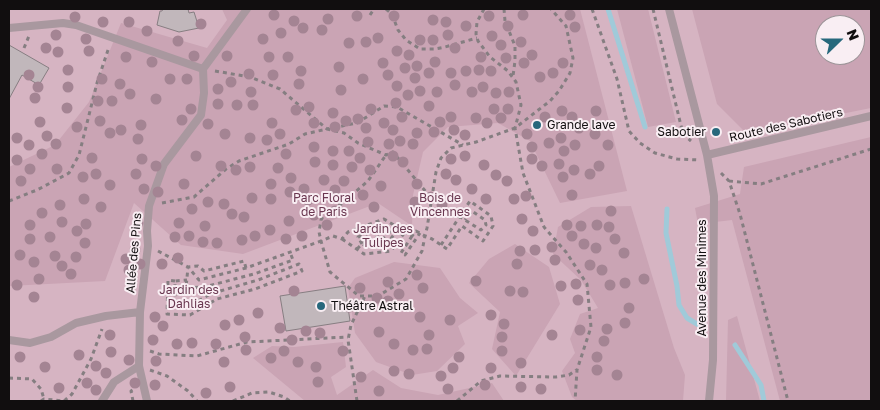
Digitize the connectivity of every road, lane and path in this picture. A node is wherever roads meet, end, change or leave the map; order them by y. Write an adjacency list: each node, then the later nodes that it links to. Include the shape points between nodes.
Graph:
1 (247, 9): 14 (lane)
2 (374, 9): 10 (path)
3 (386, 9): 13 (path, via 406,40 420,49 435,49)
4 (484, 9): 13 (path, via 477,22)
5 (504, 9): 15 (path, via 515,46)
6 (550, 9): 17 (path, via 566,26 573,58 570,73 560,91)
7 (592, 9): 22 (path, via 618,79 629,131 655,153 698,160)
8 (653, 9): 22 (path, via 683,134)
9 (669, 9): 22 (lane, Avenue des Minimes)
10 (370, 15)
11 (9, 28): 12 (lane, via 63,23)
12 (112, 38): 14 (lane); 25 (path, via 79,155 69,172)
13 (477, 38): 15 (path, via 490,57)
14 (202, 69): 18 (path, via 250,78 280,89); 26 (lane, Allée des Pins, via 204,93 201,115 164,164)
15 (512, 76): 17 (path, via 521,105)
16 (871, 116): 22 (lane, Route des Sabotiers)
17 (515, 128): 19 (path); 57 (path, via 523,173 544,227 566,252 587,284 591,327)
18 (327, 129): 19 (path, via 357,123 384,106 397,107); 21 (path, via 344,133 358,144); 26 (path, via 305,134 289,144 238,161 194,197)
19 (464, 145): 24 (path, via 451,148 441,158)
20 (871, 149): 23 (path, via 761,184)
21 (386, 155): 24 (path, via 393,152); 36 (path, via 368,181 349,200 325,213 319,232)
22 (707, 155): 23 (path); 68 (lane, Avenue des Minimes, via 714,196 713,360)
23 (729, 181): 69 (path)
24 (431, 198): 34 (path)
25 (9, 201)
26 (150, 206): 40 (lane, Allée des Pins)
27 (460, 216): 28 (path); 39 (path); 39 (path, via 470,201 491,216 493,226 483,241 462,226 447,249)
28 (465, 220): 28 (path, via 482,230 486,224 472,211)
29 (398, 228): 30 (path); 32 (path); 35 (path, via 384,219 348,232)
30 (405, 232): 33 (path); 41 (path)
31 (420, 233): 33 (path, via 416,231); 33 (path, via 405,255 400,252); 34 (path)
32 (394, 235): 37 (path); 38 (path, via 384,228 358,237)
33 (412, 236)
34 (425, 236): 39 (path); 50 (path, via 422,251 406,279 378,296)
35 (342, 240): 36 (path, via 333,236); 42 (path)
36 (321, 241): 43 (path); 50 (path, via 330,272 359,296)
37 (386, 243): 38 (path, via 368,247); 38 (path, via 382,236); 41 (path)
38 (363, 244): 42 (path)
39 (441, 245)
40 (148, 246): 46 (path); 51 (lane, Allée des Pins)
41 (394, 248): 42 (path, via 392,251 364,254)
42 (357, 250)
43 (290, 252): 44 (path); 47 (path)
44 (293, 260): 45 (path); 48 (path, via 204,287 186,288)
45 (295, 266): 49 (path, via 210,294 188,307 175,307); 49 (path, via 299,264 302,271 256,289 217,299 190,315 167,314 168,280)
46 (188, 267): 47 (path, via 199,280); 47 (path, via 198,266 204,271 244,261); 48 (path)
47 (246, 268)
48 (187, 280): 49 (path)
49 (175, 281)
50 (365, 296): 53 (path)
51 (140, 312): 52 (lane); 55 (lane, Allée des Pins)
52 (106, 316): 54 (lane, via 76,323 51,337 30,343); 59 (path, via 91,359 72,394 64,401)
53 (348, 337): 55 (path, via 247,342 198,356 159,354); 65 (path)
54 (9, 340)
55 (140, 348): 56 (lane, Allée des Pins)
56 (140, 366): 60 (lane, via 114,382); 61 (lane, Allée des Pins); 62 (path, via 167,376)
57 (577, 370): 66 (path, via 556,377 500,376 481,381); 67 (path)
58 (9, 378): 59 (path, via 32,379 41,389)
59 (43, 400)
60 (102, 401)
61 (147, 401)
62 (197, 401)
63 (233, 401): 64 (path, via 252,393 268,392)
64 (290, 401)
65 (357, 401)
66 (457, 401)
67 (575, 401)
68 (709, 401)
69 (788, 401)

